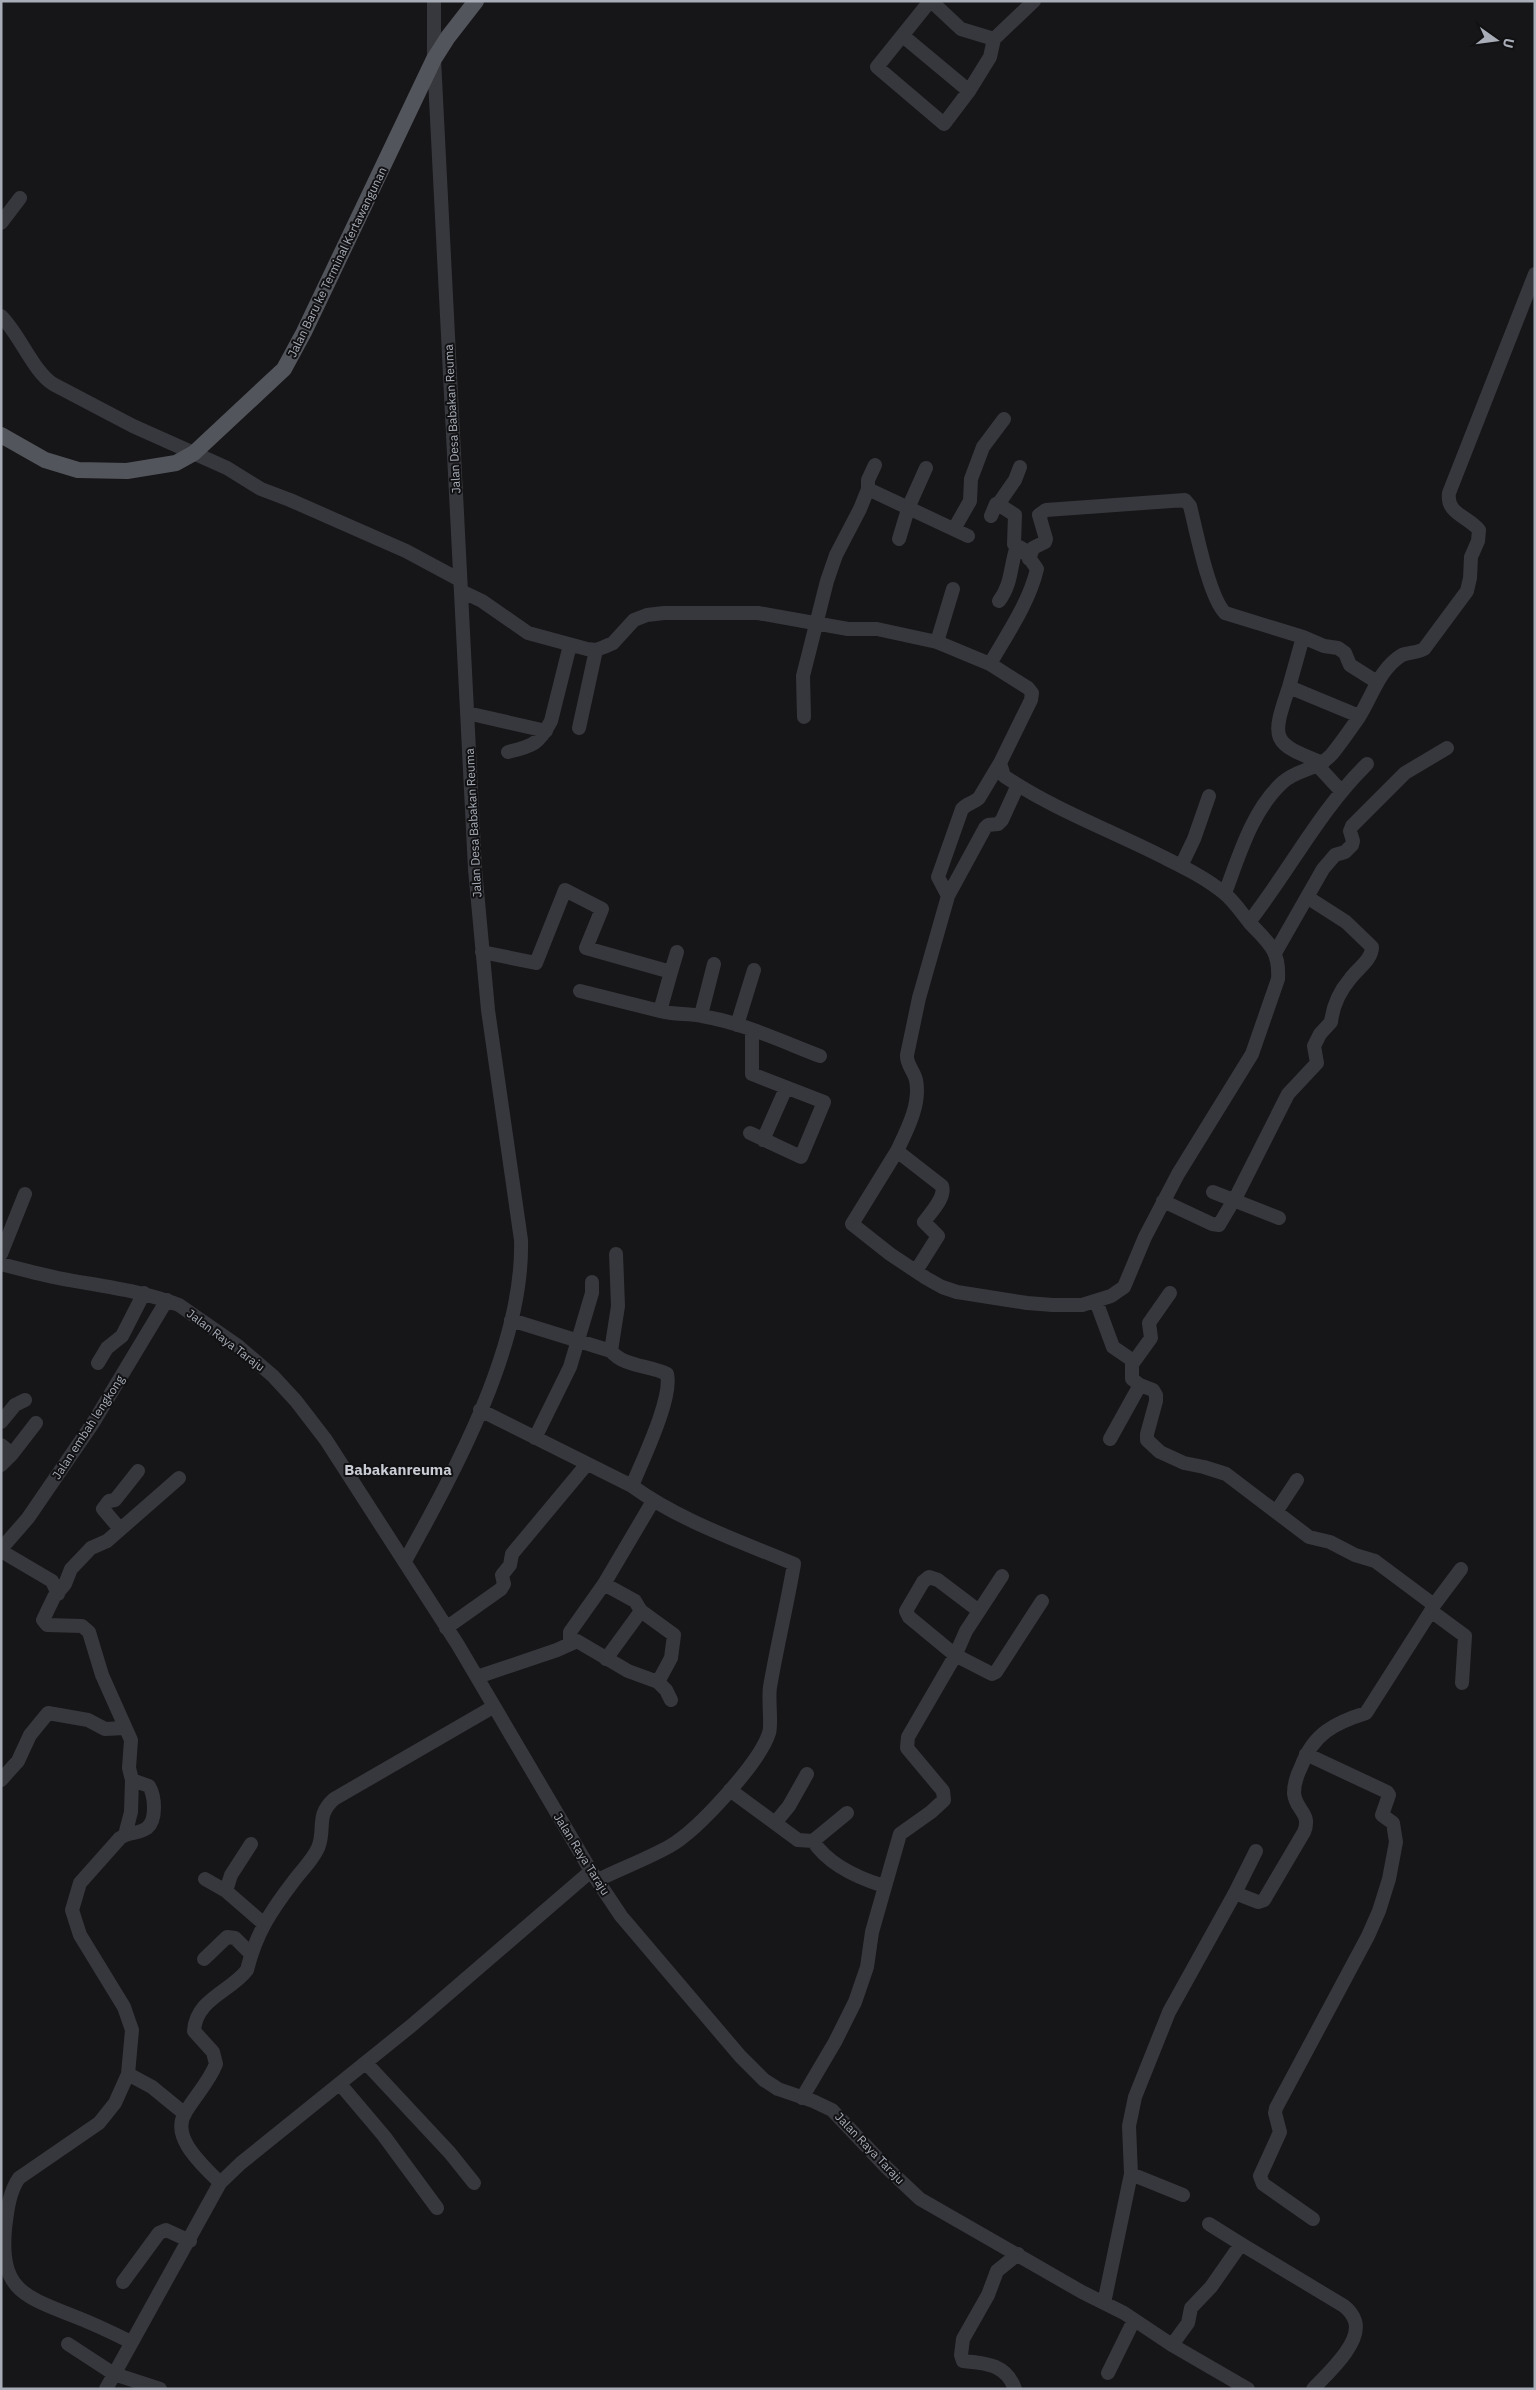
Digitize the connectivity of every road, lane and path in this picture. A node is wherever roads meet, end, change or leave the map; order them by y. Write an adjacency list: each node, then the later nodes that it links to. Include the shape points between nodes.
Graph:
1 (434, 1): 7 (street, Jalan Desa Babakan Reuma)
2 (476, 1): 7 (main road, Jalan Baru ke Terminal Kertawangunan)
3 (930, 1): 5 (street); 6 (street, via 961,29)
4 (1031, 2): 6 (street)
5 (903, 36): 8 (street); 8 (street, via 876,66 944,124)
6 (994, 39): 8 (street, via 990,57)
7 (434, 60): 15 (main road, Jalan Baru ke Terminal Kertawangunan, via 284,369); 28 (street, Jalan Desa Babakan Reuma)
8 (969, 90)
9 (20, 198): 10 (street)
10 (1, 223)
11 (1535, 274): 37 (street, via 1449,493 1450,507 1479,530 1471,557 1467,592 1424,649 1402,656)
12 (1, 316): 15 (street, via 47,380 109,414)
13 (1004, 418): 23 (street, via 983,447 971,478 970,502)
14 (1, 435): 15 (main road, Jalan Baru ke Terminal Kertawangunan, via 45,460 94,471 163,466)
15 (194, 453): 28 (street, via 270,492 406,552)
16 (874, 465): 19 (street)
17 (1020, 466): 20 (street, via 1015,480)
18 (926, 468): 21 (street)
19 (868, 488): 21 (street); 31 (street, via 836,555)
20 (999, 503): 22 (street); 26 (street, via 1015,515 1013,540)
21 (909, 506): 23 (street); 25 (street)
22 (991, 516)
23 (954, 529): 24 (street)
24 (968, 536)
25 (899, 539)
26 (1017, 546): 27 (street); 30 (street, via 1010,581)
27 (1029, 559): 32 (street, via 1033,548 1046,539 1039,515 1046,510 1185,500 1190,506 1202,557 1222,610); 36 (street, via 1035,564 1035,576)
28 (460, 586): 34 (street, via 528,633); 39 (street, Jalan Desa Babakan Reuma)
29 (953, 589): 33 (street)
30 (999, 601)
31 (816, 622): 33 (street, via 848,629 877,629); 35 (street, via 758,613 647,615 629,624 613,643); 41 (street, via 803,676)
32 (1303, 637): 37 (street, via 1338,648 1345,653 1350,665); 38 (street)
33 (937, 642): 36 (street)
34 (570, 645): 35 (street); 43 (street)
35 (596, 650): 42 (street)
36 (990, 664): 46 (street, via 1032,693)
37 (1377, 682): 40 (street)
38 (1289, 688): 40 (street); 47 (street, via 1278,721 1278,735 1291,751)
39 (467, 713): 43 (street); 57 (street, Jalan Desa Babakan Reuma)
40 (1360, 716): 47 (street)
41 (804, 717)
42 (579, 728)
43 (546, 730): 45 (street, via 538,743)
44 (1447, 748): 55 (street, via 1404,773 1386,789 1352,826 1352,845 1345,852 1335,854 1322,869)
45 (508, 752)
46 (1000, 763): 49 (street, via 1004,776); 54 (street, via 980,798 962,809 943,857 938,877)
47 (1321, 764): 50 (street); 53 (street, via 1282,783 1267,802 1250,829)
48 (1367, 764): 50 (street)
49 (1018, 785): 52 (street); 54 (street, via 1002,820 988,825)
50 (1341, 792): 56 (street)
51 (1209, 796): 52 (street)
52 (1181, 866): 53 (street)
53 (1225, 893): 56 (street)
54 (948, 896): 70 (street, via 906,1055 916,1077 915,1104)
55 (1307, 897): 59 (street); 74 (street, via 1354,929 1372,947 1371,955 1336,1000 1331,1022 1314,1046 1317,1063 1288,1094)
56 (1249, 922): 59 (street)
57 (482, 952): 62 (street, via 536,963 565,890 602,909 586,948); 85 (street, Jalan Desa Babakan Reuma, via 521,1240 520,1278)
58 (677, 952): 62 (street)
59 (1275, 953): 73 (street, via 1278,980 1252,1054)
60 (714, 964): 65 (street)
61 (754, 970): 66 (street)
62 (671, 972): 64 (street)
63 (580, 990): 64 (street)
64 (660, 1011): 65 (street)
65 (701, 1015): 66 (street)
66 (738, 1025): 67 (street)
67 (752, 1030): 68 (street); 69 (street, via 752,1074)
68 (820, 1056)
69 (786, 1088): 69 (street, via 757,1136 801,1157 824,1102)
70 (897, 1151): 79 (street, via 943,1190 924,1222 938,1236); 79 (street, via 852,1224)
71 (1212, 1192): 74 (street)
72 (25, 1194): 76 (street)
73 (1163, 1201): 74 (street, via 1216,1226); 84 (street, via 1124,1287)
74 (1233, 1202): 75 (street)
75 (1279, 1218)
76 (1, 1254)
77 (616, 1254): 88 (street, via 618,1306)
78 (1, 1264): 81 (street, Jalan Raya Taraju)
79 (916, 1271): 84 (street, via 942,1288 957,1292 1044,1304)
80 (592, 1282): 87 (street, via 592,1294)
81 (144, 1293): 83 (street, Jalan Raya Taraju); 86 (street, via 132,1319)
82 (1170, 1293): 91 (street, via 1149,1323 1151,1338)
83 (167, 1300): 89 (street, Jalan embah lengkong); 110 (street, Jalan Raya Taraju, via 180,1305 238,1346 288,1392 346,1469)
84 (1096, 1302): 91 (street, via 1113,1347)
85 (511, 1320): 87 (street); 94 (street, Jalan Desa Babakan Reuma, via 500,1361)
86 (110, 1339): 89 (street); 90 (street)
87 (578, 1342): 88 (street); 97 (street, via 562,1386)
88 (611, 1351): 105 (street, via 637,1366 662,1371 669,1381 664,1404)
89 (136, 1352): 109 (street, Jalan embah lengkong, via 93,1423 28,1518)
90 (98, 1363)
91 (1134, 1363): 92 (street, via 1132,1379)
92 (1140, 1385): 98 (street); 107 (street, via 1153,1390 1157,1397 1146,1434 1151,1446 1184,1463 1226,1474)
93 (25, 1400): 95 (street, via 15,1405)
94 (480, 1410): 97 (street); 110 (street, Jalan Desa Babakan Reuma, via 444,1489)
95 (1, 1422)
96 (36, 1423): 99 (street)
97 (535, 1438): 100 (street)
98 (1110, 1439)
99 (6, 1449): 101 (street)
100 (587, 1464): 105 (street); 119 (street, via 512,1554 510,1565 502,1575 504,1584 501,1589)
101 (1, 1465)
102 (138, 1471): 108 (street, via 114,1500 102,1509)
103 (179, 1478): 108 (street)
104 (1297, 1480): 107 (street)
105 (632, 1486): 106 (street)
106 (653, 1501): 113 (street); 133 (street, via 794,1564 770,1688 770,1730 760,1750)
107 (1276, 1512): 116 (street, via 1308,1537 1330,1542 1375,1562)
108 (120, 1529): 114 (street, via 107,1541 91,1548 71,1569)
109 (1, 1550): 114 (street, via 52,1581)
110 (405, 1561): 119 (street, Jalan Raya Taraju)
111 (1461, 1569): 116 (street)
112 (1002, 1576): 118 (street)
113 (604, 1584): 117 (street, via 635,1601); 120 (street, via 570,1632)
114 (58, 1594): 128 (street, via 44,1616 44,1623 87,1628 102,1675)
115 (1042, 1601): 121 (street, via 995,1673 990,1674)
116 (1432, 1608): 125 (street, via 1465,1636); 129 (street, via 1366,1713 1346,1718 1326,1730)
117 (641, 1611): 122 (street); 124 (street, via 674,1635 671,1658)
118 (979, 1611): 121 (street, via 966,1630); 121 (street, via 929,1577 908,1606 909,1617)
119 (446, 1628): 123 (street, Jalan Raya Taraju)
120 (570, 1643): 122 (street, via 582,1642); 123 (street)
121 (956, 1655): 142 (street, via 906,1743 943,1791 944,1800 900,1834)
122 (606, 1658): 124 (street, via 628,1671)
123 (477, 1677): 127 (street, Jalan Raya Taraju)
124 (658, 1682): 126 (street)
125 (1462, 1683)
126 (671, 1700)
127 (493, 1707): 140 (street, Jalan Raya Taraju); 145 (street, via 327,1805 318,1847)
128 (125, 1728): 131 (street, via 106,1728 88,1720 48,1713 30,1735 18,1761); 132 (street, via 131,1746 129,1768)
129 (1306, 1754): 144 (street, via 1294,1792 1307,1820 1304,1832 1264,1900 1258,1902); 158 (street, via 1387,1792 1389,1795 1382,1815 1393,1823 1396,1842 1389,1879 1368,1936 1276,2108 1280,2132 1260,2176 1263,2184)
130 (807, 1774): 135 (street)
131 (1, 1780)
132 (132, 1780): 136 (street, via 131,1812); 136 (street, via 149,1786 154,1807 147,1828)
133 (730, 1790): 135 (street); 140 (street, via 692,1829 671,1845)
134 (847, 1813): 137 (street)
135 (775, 1824): 137 (street, via 798,1840)
136 (124, 1834): 149 (street, via 80,1883 72,1910 80,1935 124,2007 132,2030)
137 (813, 1841): 142 (street, via 826,1857 860,1878)
138 (251, 1844): 143 (street, via 231,1875)
139 (1256, 1851): 144 (street)
140 (595, 1876): 148 (street); 151 (street, Jalan Raya Taraju, via 621,1916 740,2056 764,2080)
141 (205, 1879): 143 (street)
142 (884, 1886): 151 (street, via 867,1967 854,2002)
143 (226, 1891): 145 (street)
144 (1236, 1893): 153 (street, via 1168,2012 1143,2074 1129,2126)
145 (264, 1924): 146 (street)
146 (250, 1953): 147 (street, via 235,1938 227,1937); 152 (street, via 243,1975 209,2001 194,2021 194,2031 213,2052 216,2064)
147 (204, 1959)
148 (366, 2062): 150 (street); 155 (street)
149 (128, 2074): 152 (street, via 152,2087); 166 (street, via 115,2102 99,2123 19,2178 9,2202 3,2246 6,2271 21,2293)
150 (340, 2084): 154 (street); 157 (street)
151 (802, 2098): 162 (street, Jalan Raya Taraju, via 832,2110 920,2199)
152 (184, 2114): 154 (street, via 180,2130 188,2146)
153 (1131, 2174): 156 (street); 164 (street)
154 (220, 2183): 160 (street)
155 (474, 2183)
156 (1182, 2195)
157 (438, 2208)
158 (1313, 2219)
159 (1209, 2224): 161 (street)
160 (190, 2241): 163 (street, via 166,2230 159,2233); 166 (street)
161 (1241, 2244): 168 (street, via 1211,2287 1191,2308 1188,2323); 175 (street, via 1344,2306 1356,2322 1354,2341)
162 (1018, 2254): 164 (street, Jalan Raya Taraju); 173 (street, via 997,2271 988,2295 963,2339 961,2355 963,2361 989,2363 1001,2368)
163 (122, 2282)
164 (1104, 2303): 165 (street, Jalan Raya Taraju)
165 (1134, 2320): 168 (street, Jalan Raya Taraju); 169 (street)
166 (131, 2342): 170 (street)
167 (68, 2344): 170 (street)
168 (1172, 2345): 174 (street, Jalan Raya Taraju)
169 (1108, 2373)
170 (114, 2374): 171 (street); 172 (street)
171 (106, 2389)
172 (160, 2389)
173 (1015, 2389)
174 (1248, 2389)
175 (1313, 2389)

